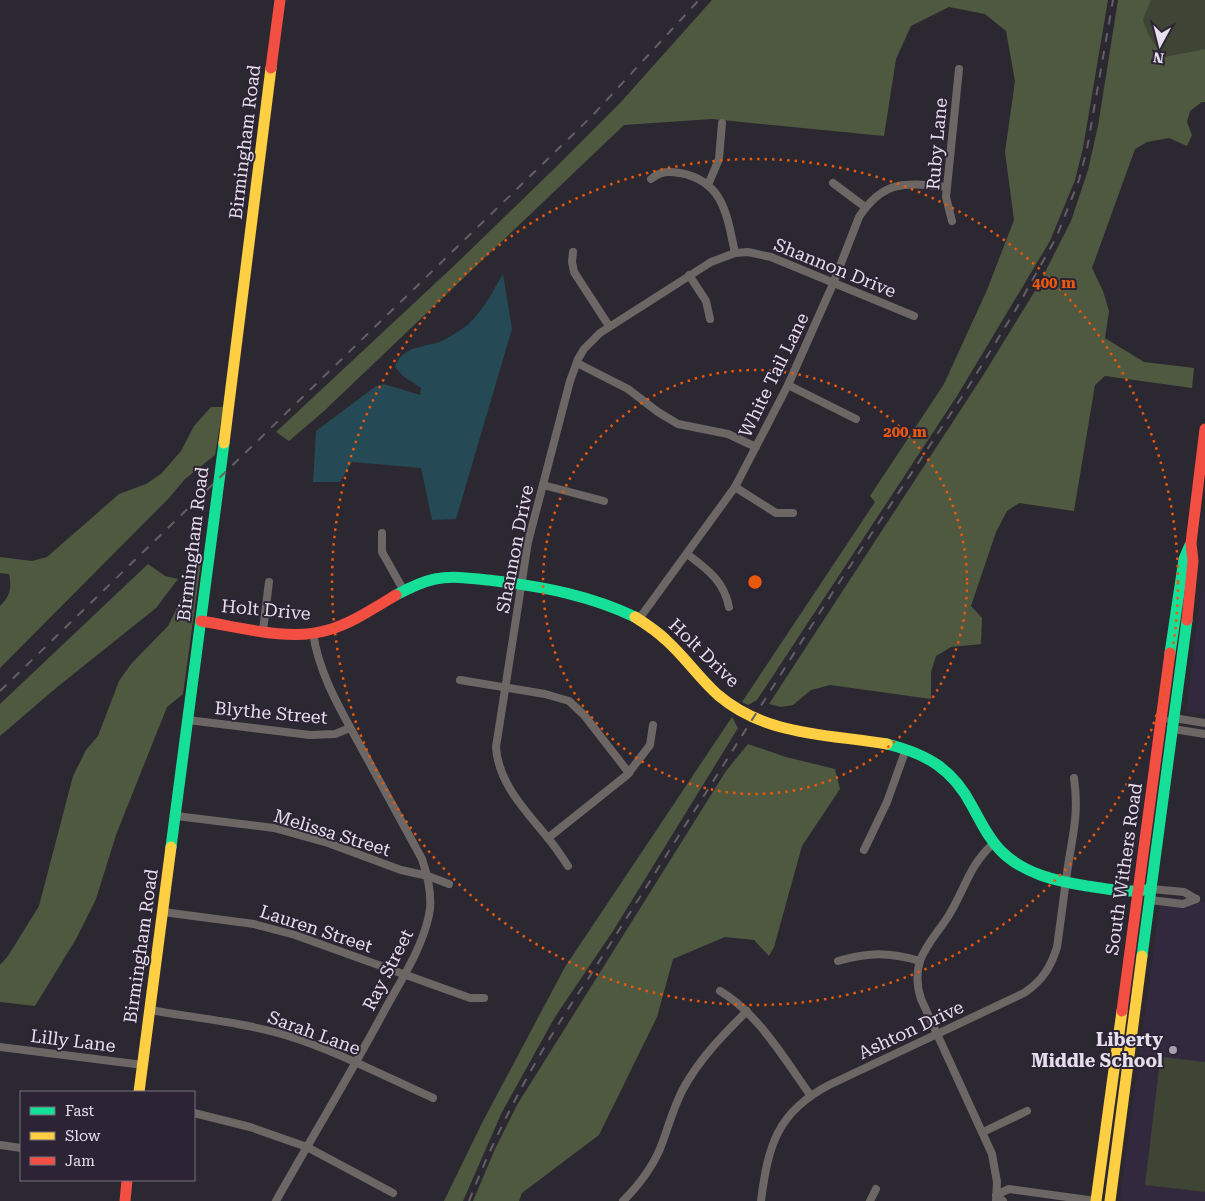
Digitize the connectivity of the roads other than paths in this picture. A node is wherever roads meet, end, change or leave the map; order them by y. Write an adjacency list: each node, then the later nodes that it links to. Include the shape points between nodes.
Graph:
1 (280, 0): 33 (street, Birmingham Road)
2 (959, 69): 7 (street, Ruby Lane)
3 (722, 124): 6 (street, via 719,158)
4 (651, 179): 6 (street, via 668,171 697,177)
5 (833, 183): 8 (street)
6 (708, 185): 11 (street, via 725,208)
7 (947, 187): 8 (street, White Tail Lane, via 902,184 882,192); 9 (street, Ruby Lane)
8 (865, 207): 13 (street, White Tail Lane)
9 (952, 221)
10 (573, 252): 16 (street, via 574,272)
11 (735, 253): 12 (street, Shannon Drive, via 710,262); 13 (street, Shannon Drive, via 771,257)
12 (689, 276): 15 (street, via 706,301); 16 (street, Shannon Drive)
13 (833, 284): 14 (street, Shannon Drive); 18 (street, White Tail Lane)
14 (914, 316)
15 (710, 319)
16 (609, 326): 17 (street, Shannon Drive, via 592,341)
17 (576, 363): 21 (street, via 628,389 668,419 689,427 728,434); 22 (street, Shannon Drive)
18 (788, 385): 19 (street); 21 (street, White Tail Lane)
19 (856, 419)
20 (1205, 430): 39 (street, South Withers Road, via 1191,543 1183,566)
21 (756, 447): 23 (street, White Tail Lane)
22 (543, 485): 24 (street); 29 (street, Shannon Drive, via 528,542)
23 (735, 487): 25 (street, via 776,512); 27 (street, White Tail Lane)
24 (604, 501)
25 (793, 513)
26 (382, 533): 30 (street, via 382,552)
27 (687, 554): 31 (street, via 716,577); 32 (street, White Tail Lane)
28 (269, 582): 34 (street)
29 (521, 586): 30 (street, Holt Drive, via 442,577); 32 (street, Holt Drive, via 595,599); 37 (street, Shannon Drive)
30 (404, 591): 35 (street, Holt Drive, via 346,622)
31 (729, 607)
32 (640, 619): 44 (street, Holt Drive, via 672,645 718,694 753,717 790,730)
33 (201, 621): 34 (street, Holt Drive); 38 (street, Birmingham Road)
34 (263, 630): 35 (street, Holt Drive)
35 (313, 633): 42 (street, Ray Street, via 318,660)
36 (460, 680): 37 (street)
37 (506, 687): 45 (street, via 569,701); 48 (street, Shannon Drive, via 497,737 498,761 527,815)
38 (188, 720): 42 (street, Blythe Street, via 310,736 335,734); 47 (street, Birmingham Road)
39 (1169, 722): 40 (street); 43 (street); 55 (street, South Withers Road); 56 (street, South Withers Road)
40 (1205, 723)
41 (653, 725): 45 (street, via 650,745)
42 (350, 728): 52 (street, Ray Street, via 422,859)
43 (1205, 734)
44 (906, 748): 49 (street, Holt Drive, via 930,759 952,776 970,798); 50 (street, via 890,796)
45 (629, 772): 48 (street)
46 (1074, 778): 54 (street, Ashton Drive, via 1076,822)
47 (176, 816): 52 (street, Melissa Street, via 274,828); 57 (street, Birmingham Road)
48 (548, 838): 51 (street, Shannon Drive)
49 (994, 843): 54 (street, Holt Drive, via 1026,870); 59 (street, via 976,861 952,910)
50 (864, 850)
51 (568, 866)
52 (428, 876): 53 (street, Melissa Street); 60 (street, Ray Street, via 429,914 421,944)
53 (449, 884)
54 (1065, 884): 55 (street, Holt Drive); 65 (street, Ashton Drive, via 1057,947 1042,978 1024,993)
55 (1139, 893): 56 (street, Holt Drive); 88 (street, South Withers Road)
56 (1151, 895): 56 (street, Holt Drive, via 1183,904 1196,899 1184,892); 89 (street, South Withers Road)
57 (163, 912): 60 (street, Lauren Street, via 254,924 295,935); 63 (street, Birmingham Road)
58 (838, 961): 59 (street, via 854,956 886,954)
59 (920, 961): 65 (street, via 918,990)
60 (404, 974): 62 (street, Lauren Street, via 470,998); 67 (street, Ray Street)
61 (720, 991): 64 (street)
62 (484, 998)
63 (150, 1010): 67 (street, Sarah Lane, via 262,1029 314,1045); 68 (street, Birmingham Road)
64 (748, 1011): 70 (street); 84 (street, via 712,1046 690,1076 656,1156)
65 (937, 1034): 70 (street, Ashton Drive); 74 (street)
66 (0, 1047): 68 (street, Lilly Lane)
67 (356, 1063): 71 (street, Sarah Lane); 76 (street, Ray Street)
68 (142, 1065): 69 (street, Birmingham Road)
69 (139, 1091)
70 (811, 1096): 85 (street, Ashton Drive, via 790,1115 776,1136 767,1160)
71 (433, 1098)
72 (1027, 1111): 74 (street)
73 (195, 1113): 76 (street, via 250,1127)
74 (982, 1132): 81 (street, via 995,1168)
75 (0, 1145): 77 (street)
76 (307, 1147): 80 (street); 83 (street, Ray Street)
77 (20, 1148)
78 (127, 1181): 82 (street)
79 (876, 1189): 86 (street)
80 (393, 1193)
81 (996, 1198): 87 (street); 88 (street, via 1009,1189)
82 (126, 1201)
83 (276, 1201)
84 (623, 1201)
85 (761, 1201)
86 (870, 1201)
87 (1003, 1201)
88 (1096, 1201)
89 (1110, 1201)

